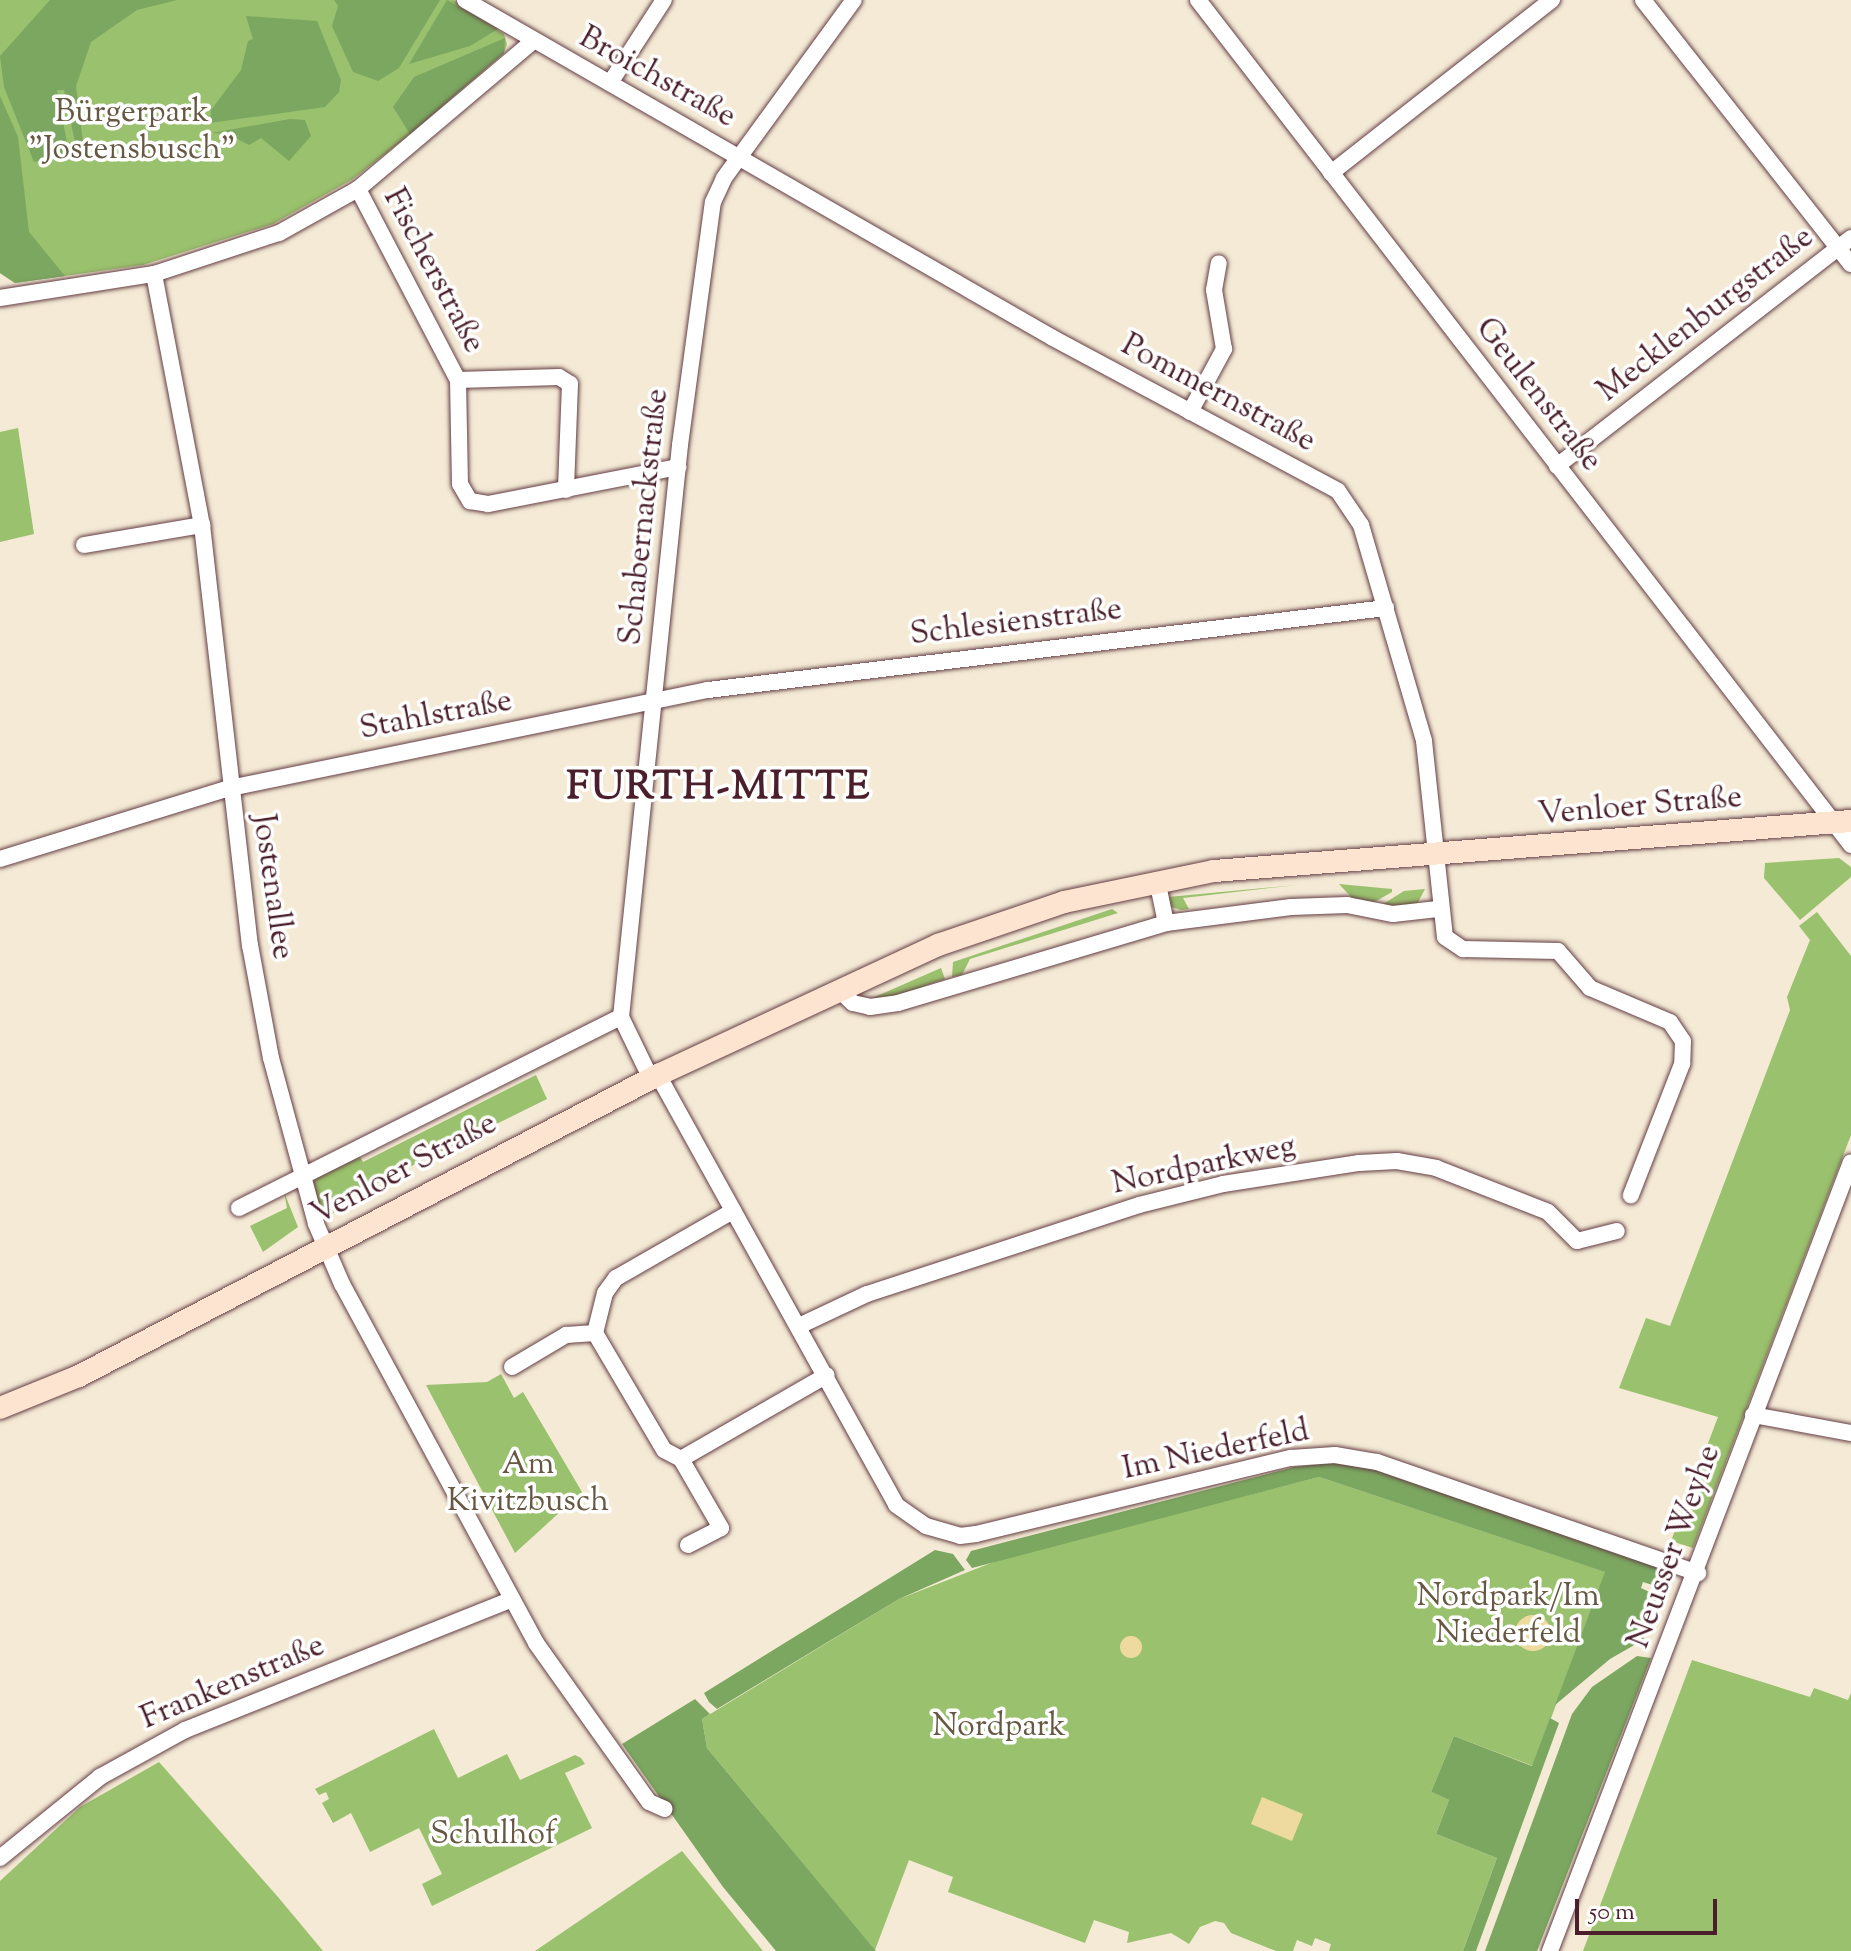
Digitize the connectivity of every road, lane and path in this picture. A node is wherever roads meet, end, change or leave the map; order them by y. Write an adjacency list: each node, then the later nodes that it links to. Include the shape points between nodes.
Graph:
1 (465, 0): 7 (street, Broichstraße)
2 (664, 0): 8 (street)
3 (854, 0): 9 (street, Schabernackstraße)
4 (1198, 0): 10 (street, Geulenstraße)
5 (1552, 0): 10 (street)
6 (1643, 0): 12 (street)
7 (533, 41): 8 (street, Broichstraße); 11 (street)
8 (610, 83): 9 (street, Broichstraße)
9 (740, 156): 18 (street, Pommernstraße); 20 (street, Schabernackstraße, via 713,202)
10 (1331, 173): 19 (street, Geulenstraße)
11 (358, 189): 15 (street, via 279,233); 17 (street, Fischerstraße)
12 (1845, 243): 14 (street); 19 (street, Mecklenburgstraße)
13 (1219, 263): 18 (street, via 1214,290 1224,349)
14 (1851, 264)
15 (154, 274): 16 (street); 22 (street, Jostenallee)
16 (0, 298)
17 (458, 380): 21 (street, Fischerstraße, via 559,377 570,384); 21 (street, Fischerstraße, via 460,484 470,501 488,504)
18 (1190, 412): 24 (street, Pommernstraße, via 1338,491 1361,525)
19 (1557, 466): 27 (street, Geulenstraße)
20 (678, 467): 21 (street, Fischerstraße); 25 (street, Schabernackstraße)
21 (566, 490)
22 (202, 525): 23 (street); 26 (street, Jostenallee)
23 (84, 545)
24 (1386, 608): 25 (street, Schlesienstraße, via 822,675); 29 (street, Pommernstraße, via 1425,749)
25 (653, 701): 26 (street, Stahlstraße); 35 (street, Schabernackstraße)
26 (230, 788): 30 (street, Stahlstraße); 38 (street, Jostenallee, via 252,960)
27 (1842, 822): 28 (street); 29 (main road, Venloer Straße)
28 (1851, 845)
29 (1434, 856): 31 (main road, Venloer Straße); 32 (street)
30 (0, 859)
31 (1157, 880): 33 (street); 34 (main road, Venloer Straße, via 1064,902 938,945)
32 (1438, 909): 33 (street, via 1393,914 1347,905 1291,907); 39 (street, via 1440,927 1454,946 1558,951 1598,993 1678,1030 1682,1064)
33 (1166, 923): 34 (street, via 898,1003 870,1007 853,1003)
34 (841, 992): 36 (main road, Venloer Straße)
35 (621, 1017): 36 (street); 38 (street, Venloer Straße)
36 (654, 1077): 41 (street); 43 (main road, Venloer Straße)
37 (1851, 1162): 49 (street, Neusser Weyhe)
38 (302, 1178): 40 (street, Venloer Straße); 43 (street, Jostenallee)
39 (1631, 1195)
40 (239, 1208)
41 (733, 1211): 44 (street); 45 (street, via 616,1278 605,1293)
42 (1617, 1231): 44 (street, Nordparkweg, via 1577,1241 1548,1212 1436,1168 1397,1161 1359,1163 1223,1184 1139,1205 867,1294)
43 (326, 1250): 48 (main road, Venloer Straße, via 79,1376); 54 (street)
44 (799, 1326): 47 (street)
45 (595, 1333): 46 (street, via 566,1335); 51 (street, via 664,1450)
46 (512, 1367)
47 (827, 1375): 51 (street); 53 (street, Im Niederfeld, via 896,1505 926,1526 970,1535 1291,1458 1335,1455 1377,1462)
48 (0, 1408)
49 (1753, 1415): 50 (street); 53 (street, Neusser Weyhe)
50 (1851, 1433)
51 (681, 1459): 52 (street, via 721,1528)
52 (688, 1545)
53 (1698, 1573): 57 (street, Neusser Weyhe)
54 (512, 1599): 55 (street, via 605,1744 649,1802); 56 (street, Frankenstraße, via 162,1742 55,1808)
55 (665, 1809)
56 (0, 1858)
57 (1550, 1951)

